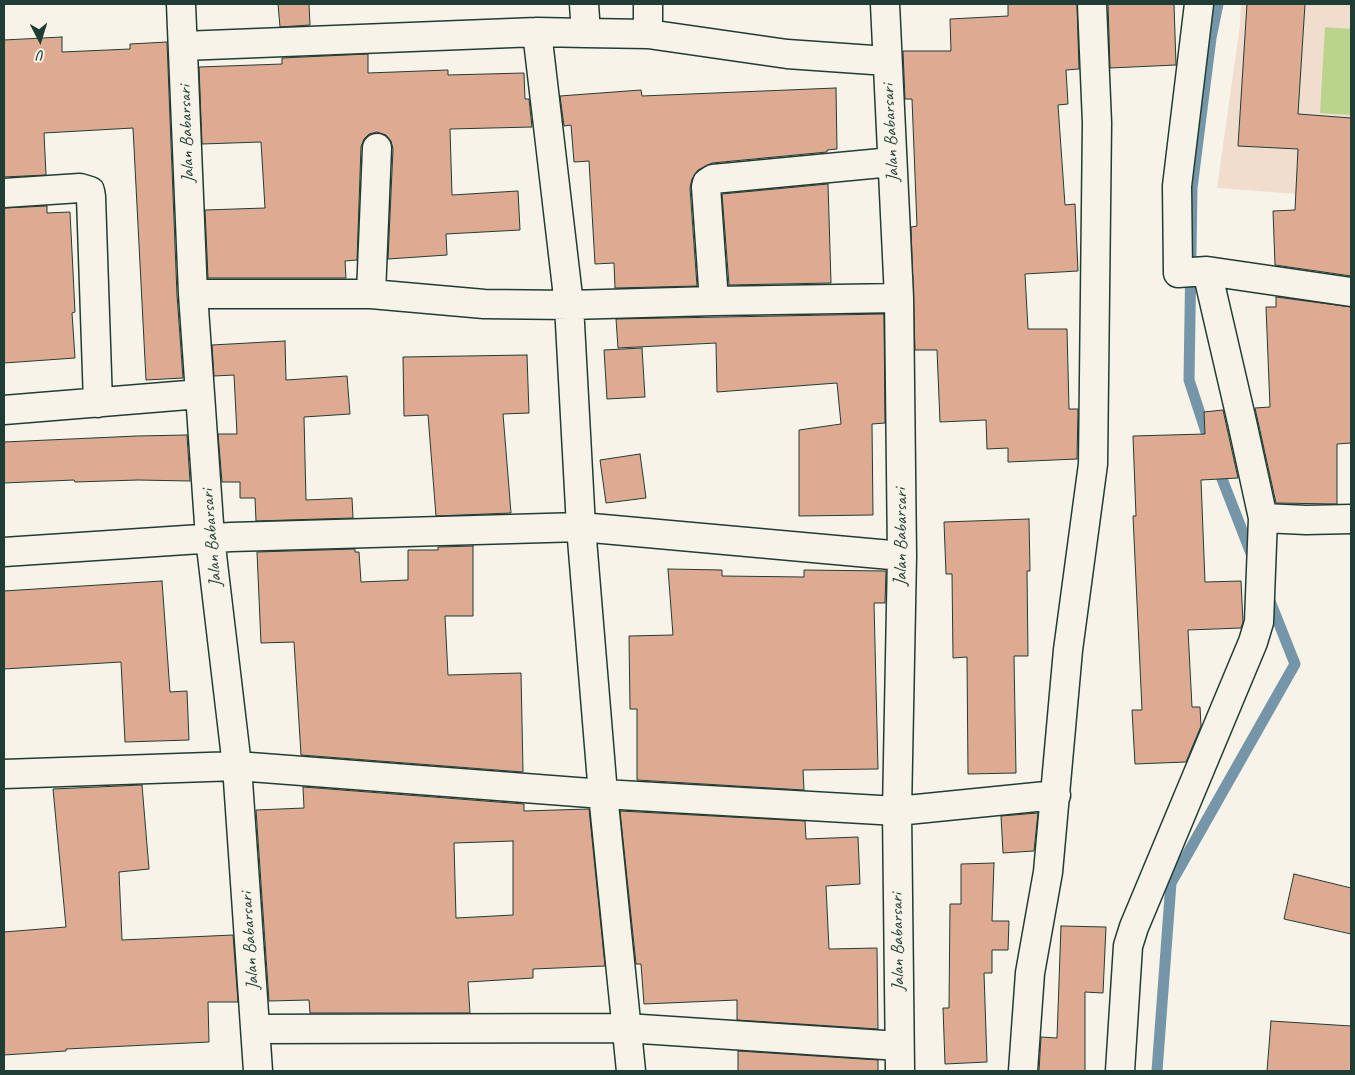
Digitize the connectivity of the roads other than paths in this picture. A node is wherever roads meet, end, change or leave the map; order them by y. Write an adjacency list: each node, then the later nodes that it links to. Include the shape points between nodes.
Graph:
1 (181, 4): 10 (street, Jalan Babarsari)
2 (584, 4): 8 (street)
3 (648, 4): 9 (street)
4 (885, 4): 11 (street, Jalan Babarsari)
5 (1092, 4): 34 (street, via 1097,123 1093,464 1068,650)
6 (1199, 4): 15 (street, via 1177,186 1178,273)
7 (537, 32): 8 (street); 10 (street); 21 (street)
8 (586, 33): 9 (street)
9 (648, 34): 11 (street, via 787,54)
10 (183, 46): 17 (street, Jalan Babarsari)
11 (887, 61): 13 (street, Jalan Babarsari)
12 (377, 148): 18 (street)
13 (892, 162): 19 (street, Jalan Babarsari); 20 (street, via 713,179 706,187)
14 (4, 193): 23 (street, via 80,188 90,191)
15 (1207, 271): 16 (street); 25 (street)
16 (1351, 292)
17 (193, 294): 18 (street); 22 (street, Jalan Babarsari)
18 (371, 294): 21 (street, via 484,304)
19 (899, 298): 20 (street); 30 (street, Jalan Babarsari)
20 (714, 301): 21 (street)
21 (569, 305): 27 (street)
22 (200, 394): 23 (street); 28 (street, Jalan Babarsari)
23 (98, 403): 24 (street)
24 (4, 410)
25 (1263, 518): 26 (street); 42 (street, via 1259,622 1253,642 1131,936)
26 (1351, 519)
27 (581, 527): 28 (street); 30 (street); 33 (street)
28 (210, 538): 29 (street); 31 (street, Jalan Babarsari)
29 (4, 552)
30 (902, 556): 35 (street, Jalan Babarsari)
31 (237, 766): 32 (street); 33 (street); 37 (street, Jalan Babarsari)
32 (4, 774)
33 (603, 794): 35 (street); 36 (street)
34 (1056, 795): 35 (street); 41 (street, via 1048,872 1030,973)
35 (897, 811): 38 (street, Jalan Babarsari)
36 (626, 1028): 37 (street); 38 (street); 40 (street)
37 (256, 1029): 39 (street, Jalan Babarsari)
38 (900, 1059)
39 (258, 1071)
40 (631, 1071)
41 (1023, 1071)
42 (1120, 1071)

